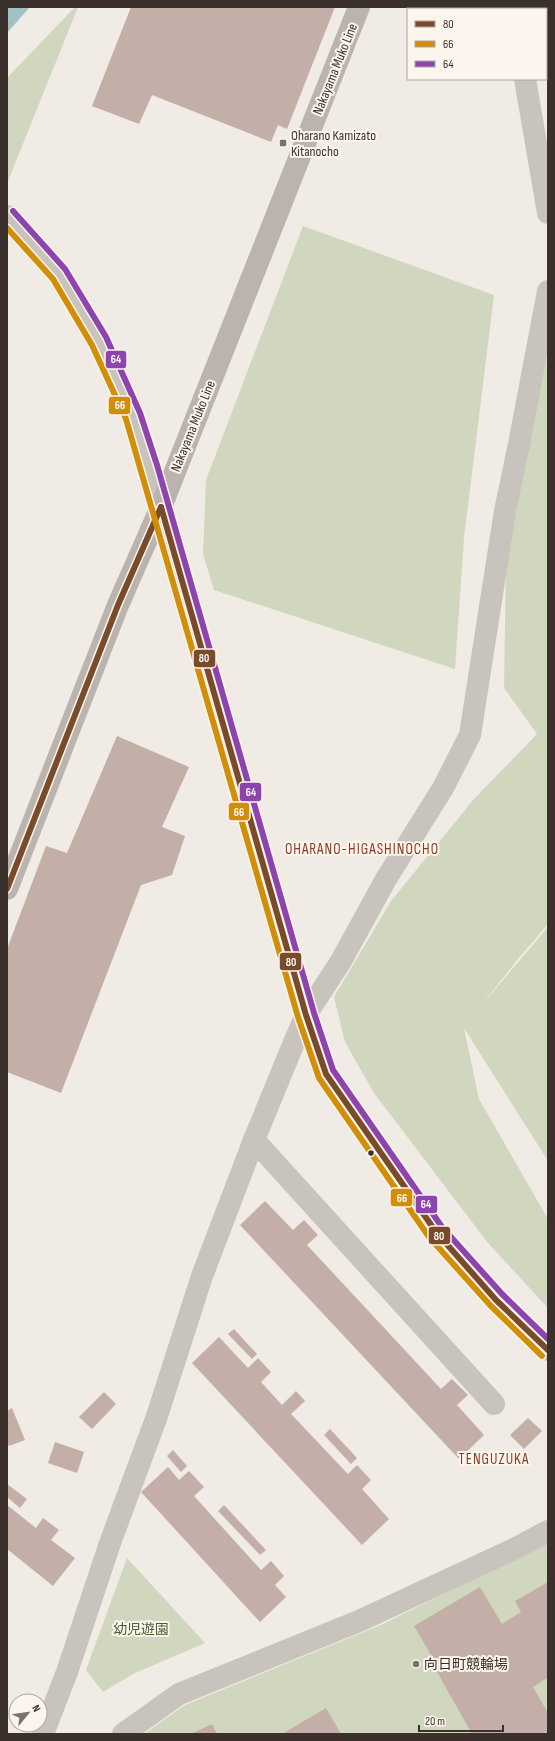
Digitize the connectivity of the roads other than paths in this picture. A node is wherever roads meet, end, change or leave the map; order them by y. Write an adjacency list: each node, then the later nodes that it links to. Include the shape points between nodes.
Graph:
1 (359, 7): 6 (main road, Nakayama Muko Line)
2 (525, 80): 3 (street)
3 (548, 213)
4 (7, 216): 6 (street, via 59,274 99,341 133,416)
5 (548, 291): 8 (street, via 505,511 470,735 443,788 386,879 341,961)
6 (161, 507): 7 (main road, Nakayama Muko Line, via 118,605); 8 (main road)
7 (7, 889)
8 (306, 1015): 9 (street); 10 (main road, via 326,1074 436,1232 496,1300)
9 (254, 1140): 11 (street); 13 (street, via 202,1276 157,1416)
10 (548, 1350)
11 (494, 1404)
12 (548, 1531): 14 (street, via 359,1621 179,1694)
13 (44, 1734)
14 (123, 1734)

